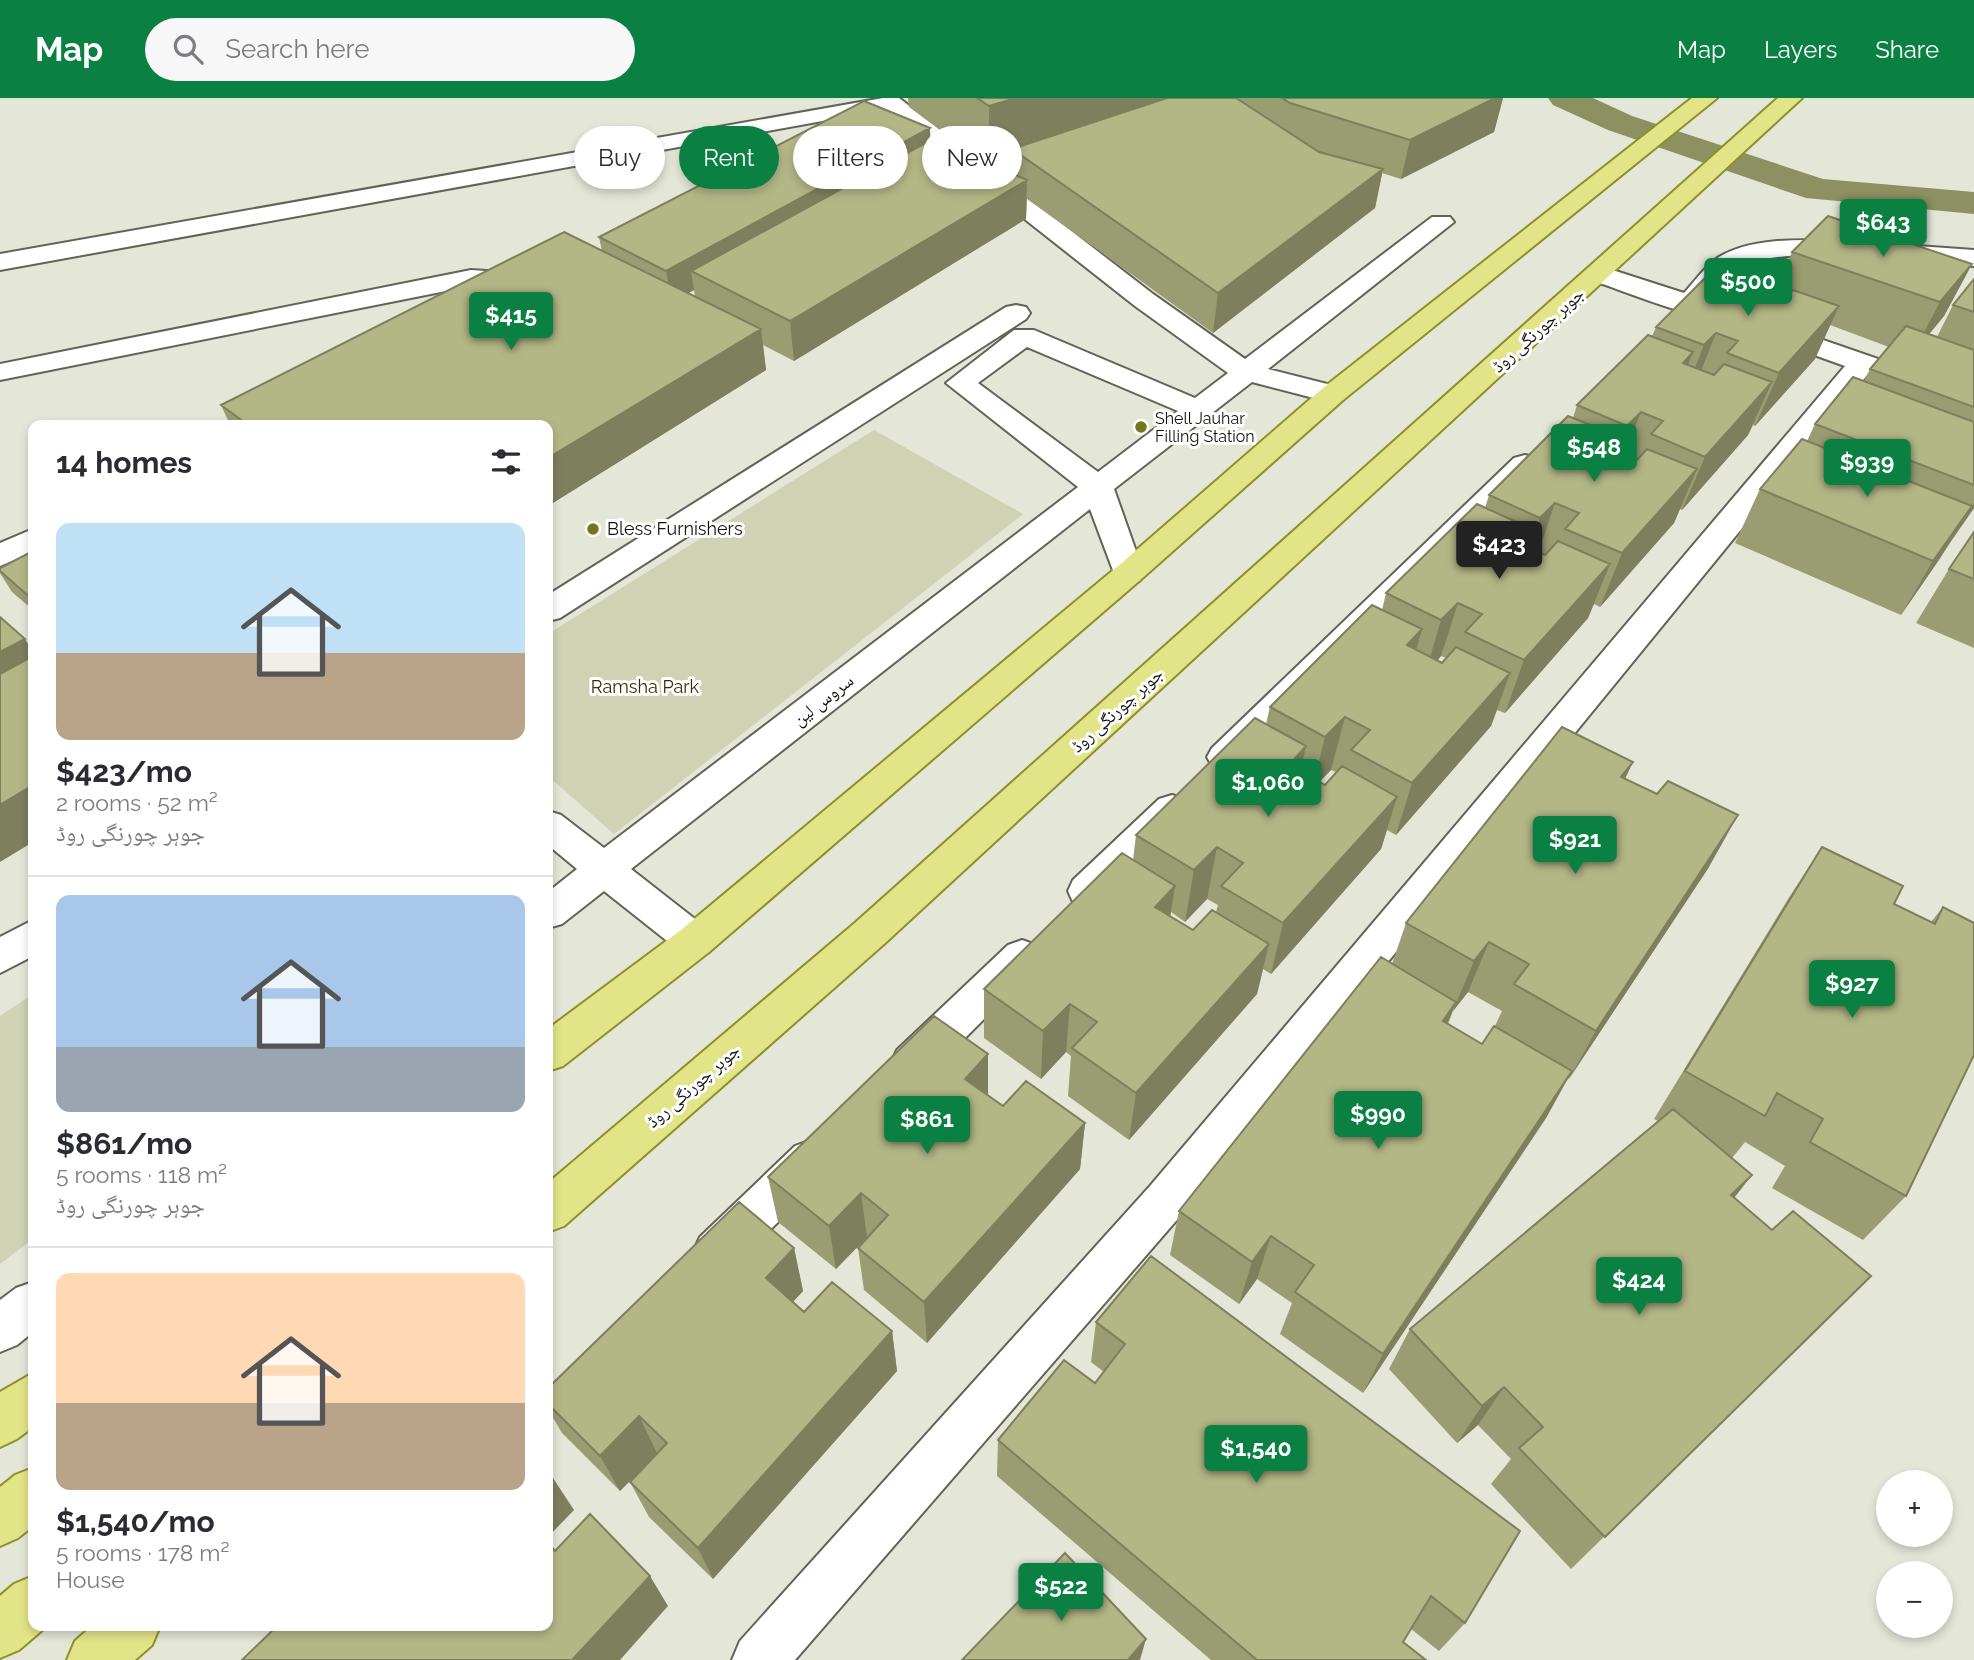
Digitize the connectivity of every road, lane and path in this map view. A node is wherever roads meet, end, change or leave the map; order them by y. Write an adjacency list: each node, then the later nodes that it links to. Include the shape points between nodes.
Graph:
1 (922, 98): 3 (street)
2 (1791, 98): 9 (main road, جوہر چورنگی روڈ)
3 (890, 102): 5 (street); 8 (street); 16 (street, via 1144,300)
4 (1698, 105): 17 (main road)
5 (850, 126)
6 (1441, 222): 16 (street, سروس لین)
7 (1974, 258): 10 (street, via 1815,249 1764,251 1728,263)
8 (0, 262)
9 (1600, 274): 10 (street); 35 (main road, جوہر چورنگی روڈ, via 870,933)
10 (1690, 303): 13 (street); 14 (street)
11 (491, 306): 15 (street, via 547,278 471,278)
12 (1021, 310): 25 (street)
13 (1660, 332)
14 (1863, 362): 18 (street); 47 (street, via 1166,1200)
15 (0, 372)
16 (1245, 372): 17 (street); 19 (street, سروس لین)
17 (1334, 394): 24 (main road)
18 (1974, 402)
19 (1197, 409): 21 (street, سروس لین); 21 (street, via 1024,336 960,383)
20 (1552, 438): 33 (street)
21 (1098, 487): 24 (street); 27 (street, سروس لین)
22 (28, 542): 23 (street)
23 (0, 556)
24 (1128, 575): 30 (main road)
25 (553, 607)
26 (553, 829): 27 (street)
27 (605, 870): 28 (street, سروس لین); 30 (street)
28 (553, 909)
29 (28, 939): 31 (street)
30 (695, 941): 32 (main road)
31 (0, 957)
32 (553, 1049)
33 (889, 1085)
34 (838, 1133): 36 (street)
35 (553, 1207)
36 (688, 1279)
37 (28, 1308): 38 (street)
38 (0, 1329)
39 (28, 1401): 40 (main road)
40 (0, 1423)
41 (28, 1497): 42 (main road)
42 (0, 1520)
43 (28, 1607): 44 (main road)
44 (0, 1631)
45 (127, 1631): 46 (main road)
46 (94, 1660)
47 (759, 1660)

